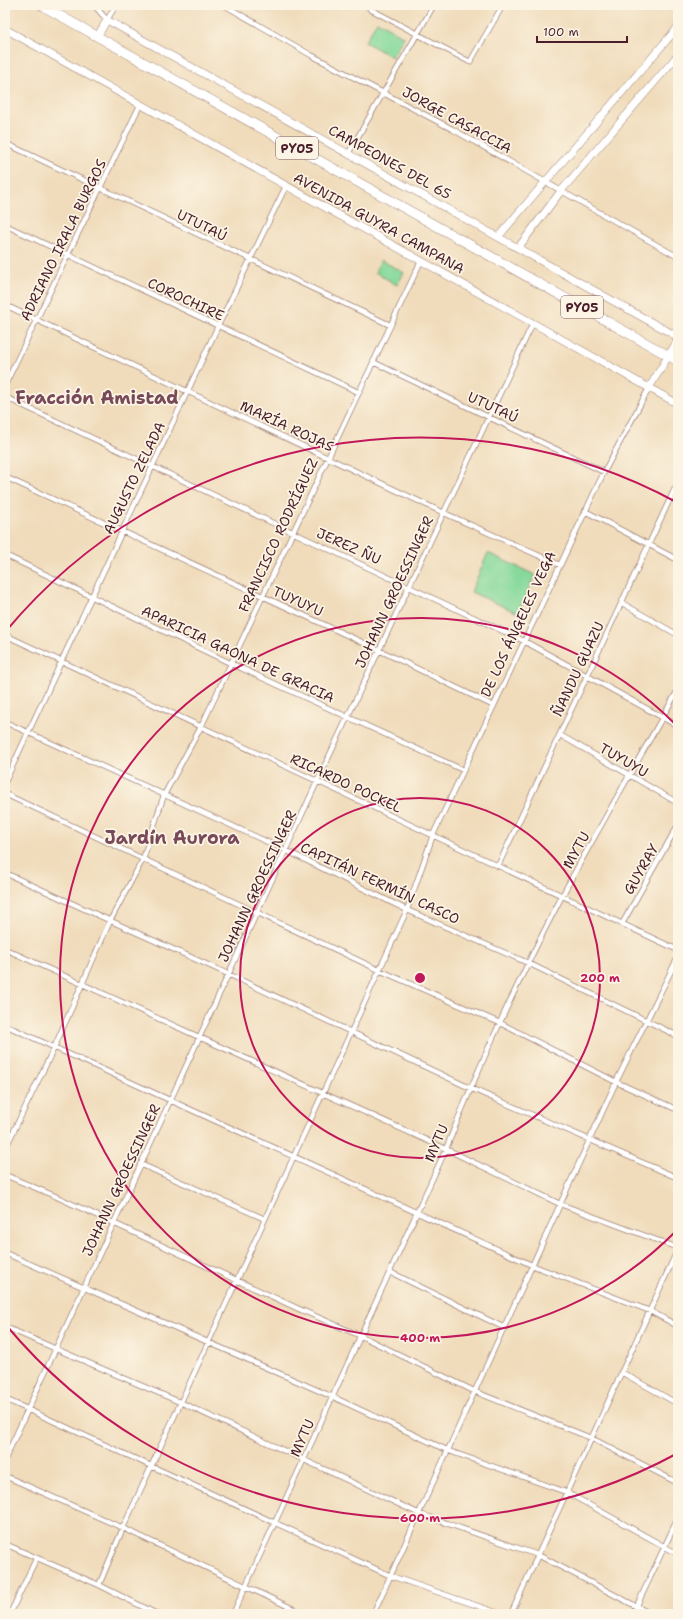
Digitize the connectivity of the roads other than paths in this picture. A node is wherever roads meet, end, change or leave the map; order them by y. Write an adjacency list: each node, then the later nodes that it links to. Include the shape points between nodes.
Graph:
1 (42, 5): 12 (highway, PY05)
2 (94, 5): 8 (street, CAMPEONES DEL 65)
3 (116, 5): 8 (street)
4 (224, 5): 14 (street, JORGE CASACCIA, via 311,55)
5 (368, 5): 11 (street, via 370,9)
6 (434, 5): 11 (street)
7 (503, 5): 11 (street, via 470,62)
8 (107, 20): 12 (main road); 17 (main road, CAMPEONES DEL 65)
9 (678, 27): 18 (main road)
10 (6, 31): 15 (main road, AVENIDA GUYRA CAMPANA)
11 (417, 34): 14 (street)
12 (97, 37): 35 (highway, PY05)
13 (678, 55): 21 (main road)
14 (383, 92): 17 (street); 18 (street, JORGE CASACCIA, via 452,128)
15 (140, 105): 19 (main road, AVENIDA GUYRA CAMPANA); 20 (street, ADRIANO IRALA BURGOS)
16 (5, 143): 20 (street, UTUTAÚ)
17 (348, 154): 23 (main road, CAMPEONES DEL 65)
18 (544, 182): 21 (street, JORGE CASACCIA); 23 (main road)
19 (286, 186): 27 (street, AUGUSTO ZELADA); 28 (main road, AVENIDA GUYRA CAMPANA)
20 (100, 188): 25 (street, ADRIANO IRALA BURGOS); 27 (street, UTUTAÚ)
21 (561, 191): 24 (main road); 26 (street, JORGE CASACCIA)
22 (5, 225): 25 (street, COROCHIRE)
23 (498, 237): 24 (main road, CAMPEONES DEL 65)
24 (518, 248): 34 (main road, CAMPEONES DEL 65)
25 (67, 256): 30 (street, ADRIANO IRALA BURGOS); 33 (street, COROCHIRE)
26 (678, 257)
27 (249, 260): 32 (street, UTUTAÚ); 33 (street, AUGUSTO ZELADA)
28 (421, 262): 31 (main road, AVENIDA GUYRA CAMPANA); 32 (street, FRANCISCO RODRÍGUEZ)
29 (5, 305): 30 (street, MARÍA ROJAS)
30 (37, 320): 38 (street, ADRIANO IRALA BURGOS); 40 (street, MARÍA ROJAS)
31 (533, 324): 39 (main road, AVENIDA GUYRA CAMPANA); 44 (street, JOHANN GROESSINGER)
32 (390, 325): 37 (street, FRANCISCO RODRÍGUEZ)
33 (218, 326): 40 (street, AUGUSTO ZELADA); 41 (street, COROCHIRE)
34 (678, 339): 35 (main road, DE LOS ÁNGELES VEGA)
35 (668, 356): 36 (highway, PY05); 39 (main road, DE LOS ÁNGELES VEGA)
36 (678, 361)
37 (372, 362): 41 (street, FRANCISCO RODRÍGUEZ); 44 (street, UTUTAÚ)
38 (5, 385)
39 (648, 388): 43 (main road, AVENIDA GUYRA CAMPANA); 47 (street, DE LOS ÁNGELES VEGA)
40 (188, 392): 45 (street, MARÍA ROJAS); 46 (street, AUGUSTO ZELADA)
41 (358, 392): 45 (street, FRANCISCO RODRÍGUEZ)
42 (5, 397): 46 (street, JEREZ ÑU)
43 (678, 405)
44 (488, 416): 47 (street, UTUTAÚ); 51 (street, JOHANN GROESSINGER)
45 (327, 458): 51 (street, MARÍA ROJAS); 53 (street, FRANCISCO RODRÍGUEZ)
46 (153, 466): 52 (street, AUGUSTO ZELADA); 53 (street, JEREZ ÑU)
47 (604, 472): 50 (street, DE LOS ÁNGELES VEGA)
48 (5, 477): 52 (street, TUYUYU)
49 (678, 482): 54 (street, ÑANDU GUAZU)
50 (585, 511): 54 (street); 57 (street, DE LOS ÁNGELES VEGA)
51 (444, 513): 57 (street, MARÍA ROJAS); 58 (street, JOHANN GROESSINGER)
52 (121, 531): 59 (street, AUGUSTO ZELADA); 60 (street, TUYUYU)
53 (292, 532): 58 (street, JEREZ ÑU); 60 (street, FRANCISCO RODRÍGUEZ)
54 (648, 543): 56 (street); 61 (street, ÑANDU GUAZU)
55 (5, 555): 59 (street, APARICIA GAONA DE GRACIA)
56 (678, 560)
57 (560, 565): 64 (street, DE LOS ÁNGELES VEGA)
58 (410, 586): 64 (street, JEREZ ÑU); 65 (street, JOHANN GROESSINGER)
59 (91, 596): 66 (street, AUGUSTO ZELADA); 67 (street, APARICIA GAONA DE GRACIA)
60 (261, 597): 65 (street, TUYUYU); 67 (street, FRANCISCO RODRÍGUEZ)
61 (622, 603): 63 (street); 68 (street, ÑANDU GUAZU)
62 (5, 635): 66 (street, RICARDO POCKEL)
63 (678, 635)
64 (524, 641): 68 (street, JEREZ ÑU); 70 (street, DE LOS ÁNGELES VEGA)
65 (379, 650): 70 (street, TUYUYU); 71 (street, JOHANN GROESSINGER)
66 (61, 661): 75 (street, RICARDO POCKEL); 76 (street, AUGUSTO ZELADA)
67 (230, 663): 71 (street, APARICIA GAONA DE GRACIA); 75 (street, FRANCISCO RODRÍGUEZ)
68 (588, 675): 72 (street, JEREZ ÑU); 77 (street, ÑANDU GUAZU)
69 (678, 690): 72 (street, MYTU)
70 (494, 706): 78 (street, DE LOS ÁNGELES VEGA)
71 (347, 717): 78 (street, APARICIA GAONA DE GRACIA); 81 (street, JOHANN GROESSINGER)
72 (662, 718): 74 (street, JEREZ ÑU); 79 (street, MYTU)
73 (5, 722): 76 (street, CAPITÁN FERMÍN CASCO)
74 (678, 726)
75 (201, 728): 81 (street, RICARDO POCKEL); 83 (street, FRANCISCO RODRÍGUEZ)
76 (27, 732): 80 (street, AUGUSTO ZELADA); 83 (street, CAPITÁN FERMÍN CASCO)
77 (560, 735): 79 (street, TUYUYU); 89 (street, ÑANDU GUAZU)
78 (464, 770): 86 (street, DE LOS ÁNGELES VEGA)
79 (630, 776): 84 (street, TUYUYU); 91 (street, MYTU)
80 (5, 782)
81 (317, 782): 86 (street, RICARDO POCKEL); 87 (street, JOHANN GROESSINGER)
82 (5, 794): 88 (street)
83 (164, 795): 87 (street, CAPITÁN FERMÍN CASCO); 88 (street, FRANCISCO RODRÍGUEZ)
84 (678, 803)
85 (678, 825): 95 (street, GUYRAY)
86 (433, 835): 89 (street, RICARDO POCKEL); 92 (street, DE LOS ÁNGELES VEGA)
87 (285, 850): 92 (street, CAPITÁN FERMÍN CASCO); 93 (street, JOHANN GROESSINGER)
88 (143, 859): 93 (street); 94 (street, FRANCISCO RODRÍGUEZ)
89 (498, 866): 91 (street, RICARDO POCKEL)
90 (5, 874): 94 (street)
91 (562, 896): 95 (street, RICARDO POCKEL); 99 (street, MYTU)
92 (407, 910): 99 (street, CAPITÁN FERMÍN CASCO); 100 (street, DE LOS ÁNGELES VEGA)
93 (257, 912): 100 (street); 101 (street, JOHANN GROESSINGER)
94 (110, 921): 101 (street); 102 (street, FRANCISCO RODRÍGUEZ)
95 (622, 924): 97 (street, RICARDO POCKEL)
96 (5, 950): 102 (street)
97 (678, 950)
98 (678, 957): 103 (street)
99 (528, 963): 103 (street, CAPITÁN FERMÍN CASCO); 104 (street, MYTU)
100 (378, 970): 104 (street); 106 (street, DE LOS ÁNGELES VEGA)
101 (228, 974): 106 (street); 108 (street, JOHANN GROESSINGER)
102 (82, 986): 108 (street); 109 (street, FRANCISCO RODRÍGUEZ)
103 (647, 1020): 107 (street, CAPITÁN FERMÍN CASCO); 110 (street)
104 (500, 1023): 110 (street); 111 (street, MYTU)
105 (5, 1025): 109 (street)
106 (352, 1032): 111 (street); 112 (street, DE LOS ÁNGELES VEGA)
107 (678, 1036)
108 (198, 1038): 112 (street); 113 (street, JOHANN GROESSINGER)
109 (54, 1048): 113 (street); 116 (street, FRANCISCO RODRÍGUEZ)
110 (616, 1082): 114 (street); 115 (street)
111 (470, 1088): 115 (street); 117 (street, MYTU)
112 (323, 1094): 117 (street); 118 (street, DE LOS ÁNGELES VEGA)
113 (170, 1100): 118 (street); 119 (street, JOHANN GROESSINGER)
114 (678, 1110)
115 (591, 1140): 121 (street); 122 (street)
116 (5, 1149)
117 (446, 1150): 122 (street); 123 (street, MYTU)
118 (295, 1156): 123 (street); 124 (street, DE LOS ÁNGELES VEGA)
119 (140, 1164): 124 (street); 125 (street, JOHANN GROESSINGER)
120 (5, 1175): 125 (street)
121 (678, 1178)
122 (560, 1204): 126 (street); 128 (street)
123 (416, 1212): 128 (street); 129 (street, MYTU)
124 (265, 1219): 130 (street, DE LOS ÁNGELES VEGA)
125 (113, 1223): 130 (street); 131 (street, JOHANN GROESSINGER)
126 (678, 1249): 132 (street)
127 (5, 1253): 131 (street)
128 (534, 1266): 132 (street); 135 (street)
129 (390, 1272): 135 (street); 136 (street, MYTU)
130 (237, 1281): 136 (street); 137 (street, DE LOS ÁNGELES VEGA)
131 (84, 1289): 137 (street); 138 (street, JOHANN GROESSINGER)
132 (650, 1311): 133 (street); 139 (street)
133 (678, 1326)
134 (5, 1327): 138 (street)
135 (505, 1328): 140 (street)
136 (361, 1336): 140 (street); 141 (street, MYTU)
137 (209, 1343): 141 (street); 143 (street, DE LOS ÁNGELES VEGA)
138 (57, 1350): 143 (street); 145 (street, JOHANN GROESSINGER)
139 (621, 1372): 144 (street); 146 (street)
140 (476, 1392): 146 (street); 147 (street)
141 (333, 1397): 147 (street); 149 (street, MYTU)
142 (5, 1399): 145 (street)
143 (182, 1403): 149 (street); 150 (street, DE LOS ÁNGELES VEGA)
144 (678, 1404)
145 (28, 1410): 148 (street, JOHANN GROESSINGER); 150 (street)
146 (591, 1438): 152 (street); 153 (street)
147 (449, 1451): 153 (street); 154 (street)
148 (5, 1459)
149 (304, 1461): 154 (street); 156 (street, MYTU)
150 (152, 1467): 156 (street); 157 (street, DE LOS ÁNGELES VEGA)
151 (5, 1476): 157 (street)
152 (678, 1483)
153 (566, 1492): 159 (street); 161 (street)
154 (420, 1514): 161 (street); 163 (street)
155 (678, 1518): 159 (street)
156 (273, 1522): 163 (street); 165 (street, MYTU)
157 (123, 1528): 164 (street, DE LOS ÁNGELES VEGA); 165 (street)
158 (5, 1544): 162 (street)
159 (664, 1547): 160 (street); 166 (street)
160 (678, 1554)
161 (538, 1555): 166 (street); 175 (street)
162 (36, 1559): 164 (street); 168 (street)
163 (391, 1576): 173 (street); 174 (street)
164 (99, 1585): 167 (street)
165 (246, 1585): 171 (street, MYTU); 172 (street)
166 (636, 1607): 176 (street); 177 (street)
167 (146, 1609): 169 (street); 170 (street)
168 (10, 1614)
169 (144, 1614)
170 (157, 1614)
171 (232, 1614)
172 (304, 1614)
173 (374, 1614)
174 (501, 1614)
175 (511, 1614)
176 (633, 1614)
177 (651, 1614)

